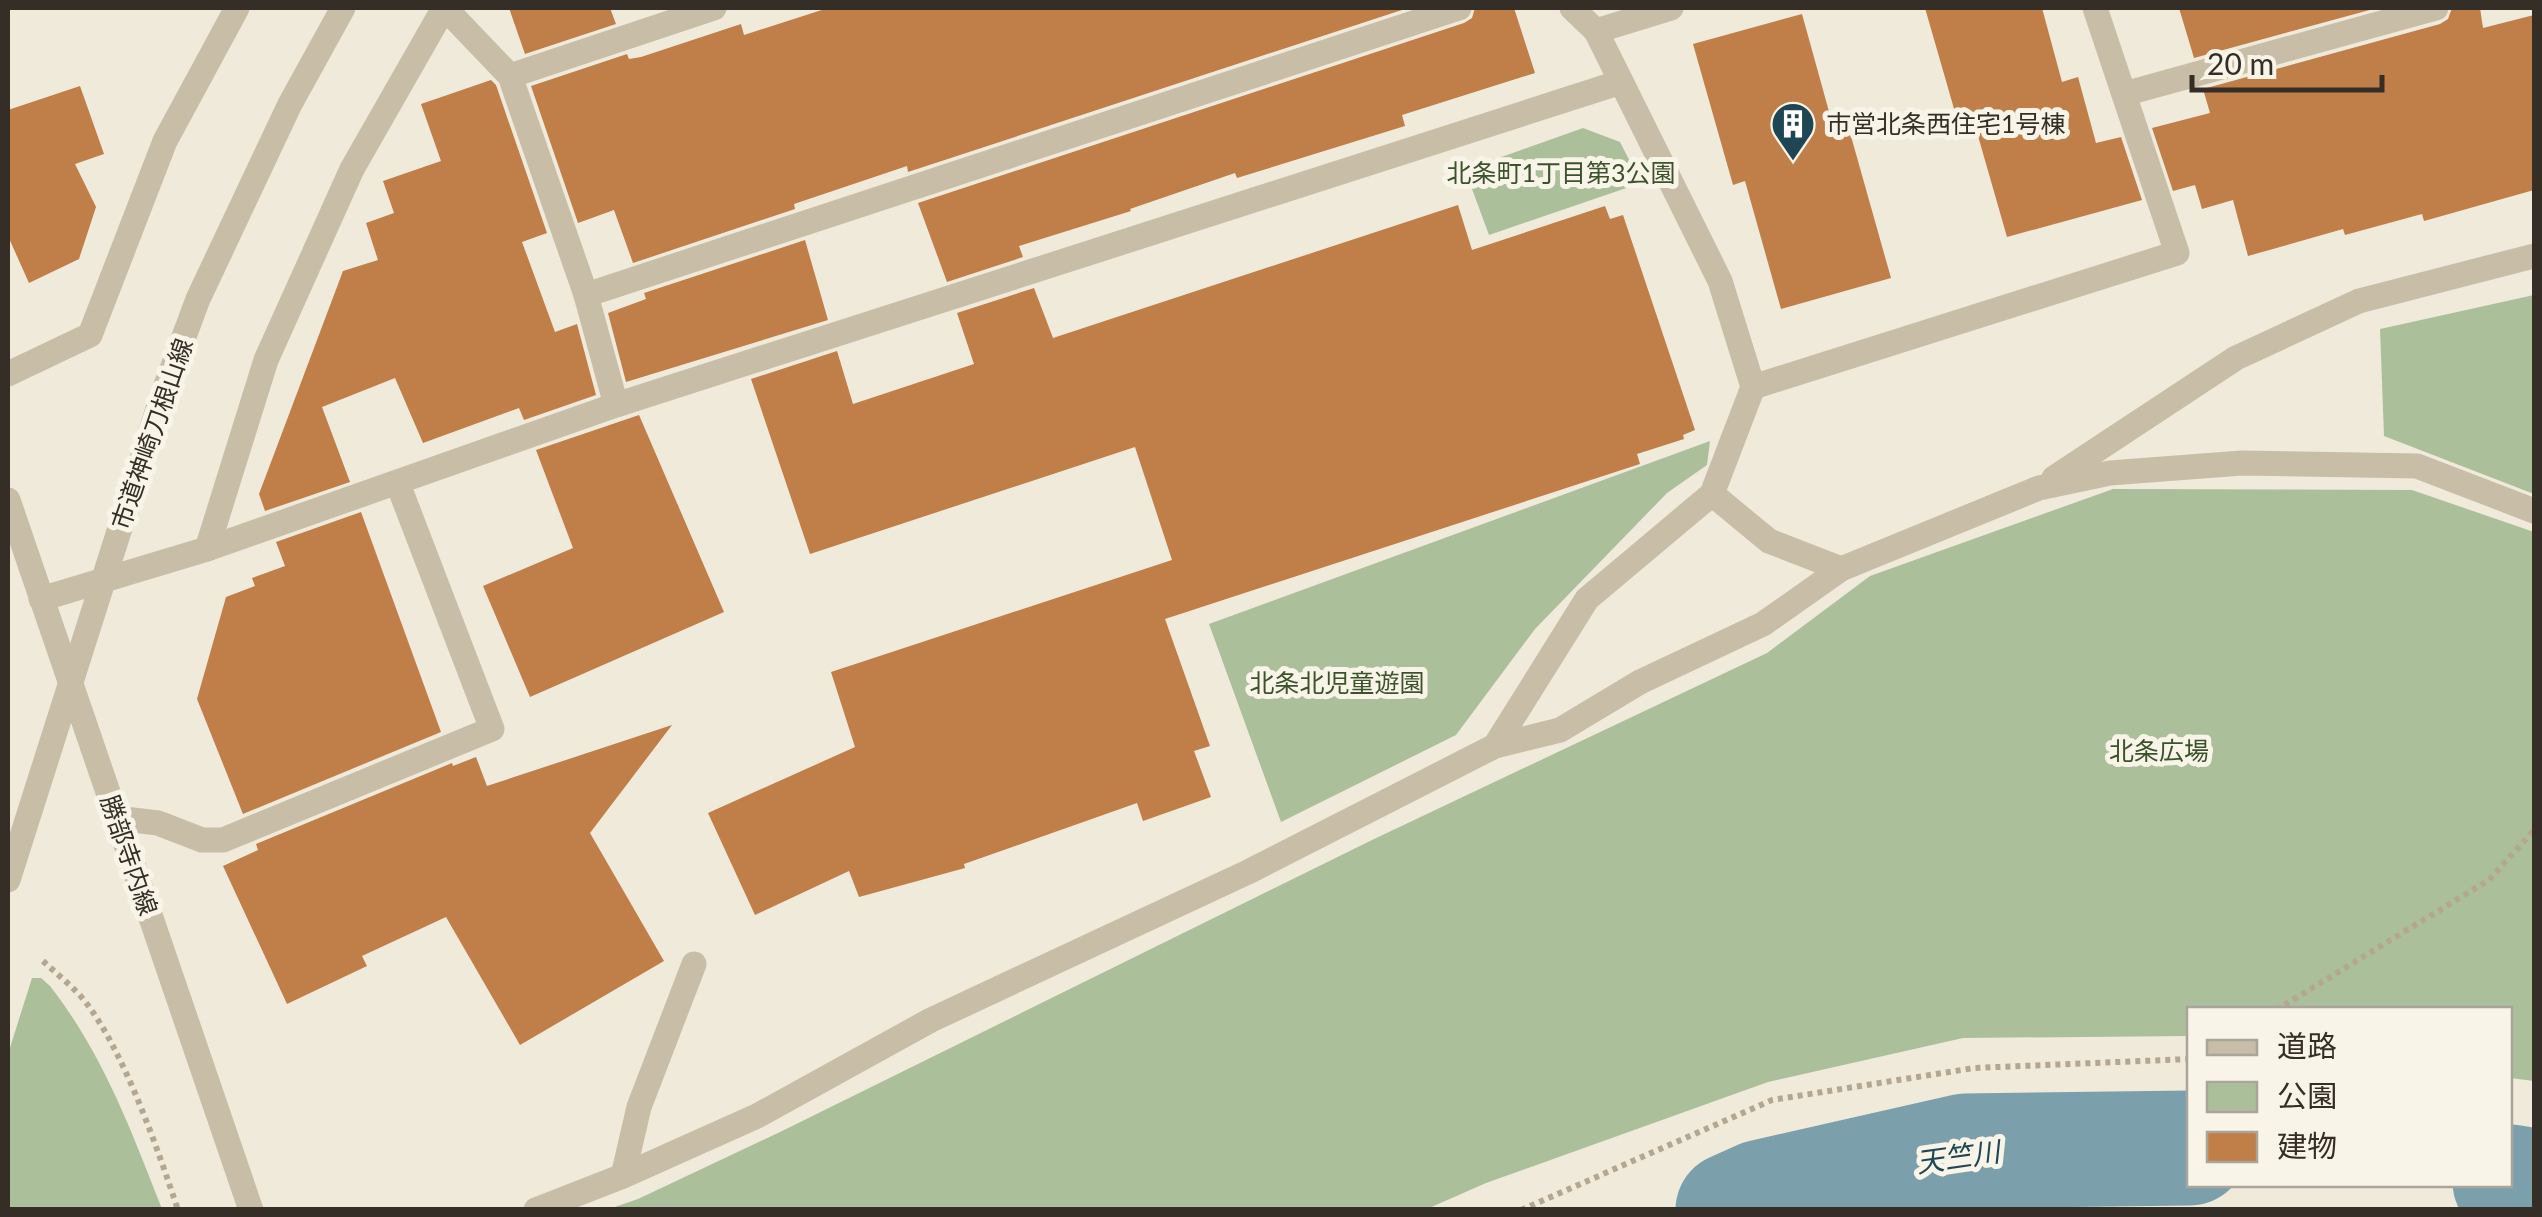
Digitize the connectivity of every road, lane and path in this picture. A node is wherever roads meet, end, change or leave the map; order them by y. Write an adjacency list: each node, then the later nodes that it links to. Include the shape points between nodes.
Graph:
1 (237, 8): 16 (street, via 165,141 90,335)
2 (343, 8): 30 (street, 市道神崎刀根山線, via 198,299)
3 (444, 8): 11 (street); 24 (street, via 352,169 266,360)
4 (714, 8): 11 (street)
5 (1459, 8): 15 (street)
6 (1572, 8): 10 (street)
7 (1671, 8): 10 (street)
8 (2096, 8): 13 (street)
9 (2436, 8): 13 (street)
10 (1596, 31): 12 (street)
11 (510, 76): 15 (street)
12 (1620, 82): 17 (street, via 1720,281); 18 (street)
13 (2124, 94): 17 (street, via 2178,253)
14 (2534, 256): 20 (street, via 2359,301 2236,358)
15 (586, 295): 18 (street)
16 (8, 374)
17 (1753, 387): 21 (street)
18 (616, 405): 19 (street)
19 (398, 484): 24 (street); 28 (street, via 492,729 223,840)
20 (2038, 488): 23 (street, via 2110,472 2242,463 2416,466); 25 (street)
21 (1712, 494): 25 (street, via 1768,542); 27 (street, via 1586,599)
22 (8, 500): 26 (street, 勝部寺内線)
23 (2534, 510)
24 (207, 550): 26 (street)
25 (1841, 569): 27 (street, via 1763,624 1640,682 1560,730)
26 (41, 599): 28 (street, 勝部寺内線)
27 (1495, 746): 35 (street, via 1248,872 930,1020 757,1116)
28 (116, 818): 37 (street, 勝部寺内線)
29 (2534, 830): 33 (path, via 2489,880)
30 (8, 880)
31 (43, 961): 36 (path, via 88,1006 108,1040)
32 (694, 964): 35 (street, via 639,1107)
33 (2281, 1007)
34 (2187, 1059): 39 (path, via 1974,1068 1772,1100)
35 (623, 1176): 38 (street)
36 (178, 1210)
37 (251, 1210)
38 (536, 1210)
39 (1521, 1210)

